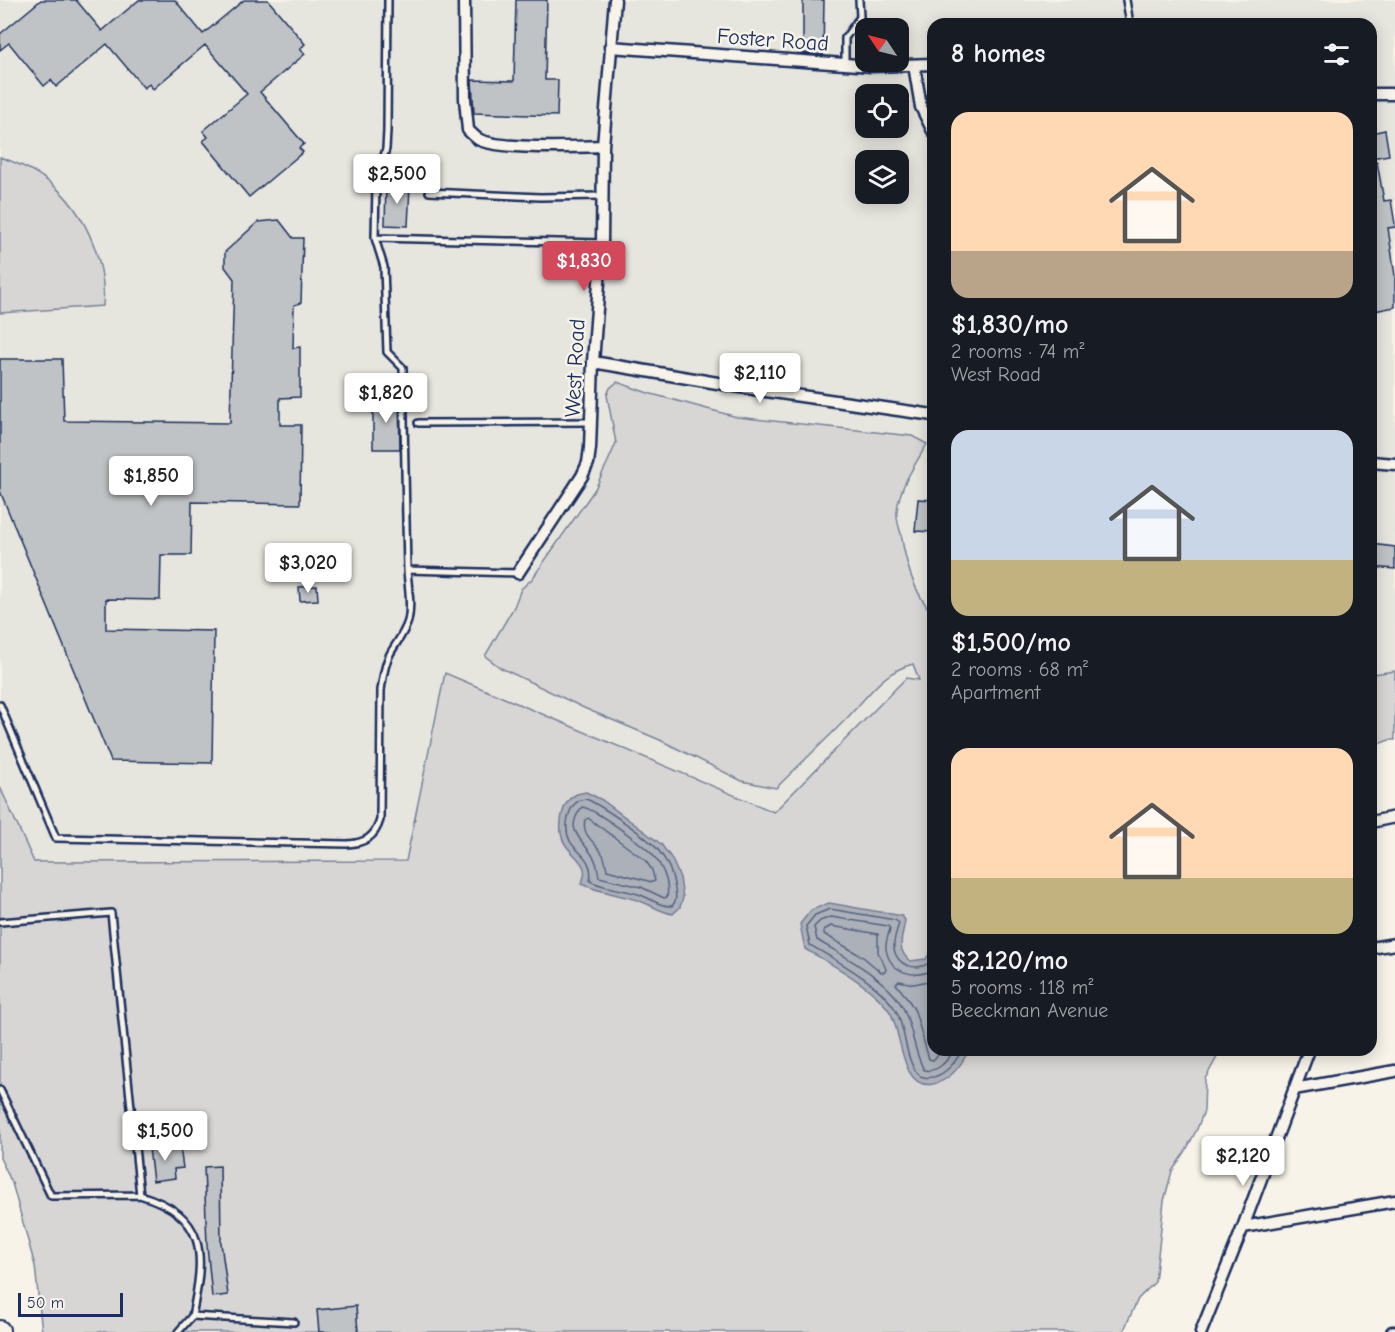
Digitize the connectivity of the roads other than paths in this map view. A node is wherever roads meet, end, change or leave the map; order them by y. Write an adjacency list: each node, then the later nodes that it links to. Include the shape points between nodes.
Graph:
1 (388, 0): 17 (lane, via 387,131 376,183)
2 (464, 0): 14 (street, via 468,130 479,140 497,144)
3 (615, 0): 7 (street, West Road)
4 (859, 0): 8 (lane, via 860,17 845,38)
5 (1126, 0): 6 (lane)
6 (1129, 18)
7 (610, 47): 8 (street, Foster Road); 14 (street, West Road)
8 (845, 64): 9 (street, Foster Road)
9 (914, 64): 10 (street, Foster Road); 13 (street)
10 (927, 64)
11 (1377, 94): 12 (street)
12 (1395, 94)
13 (927, 118)
14 (603, 146): 16 (street, West Road)
15 (429, 192): 16 (lane)
16 (602, 196): 18 (street, West Road)
17 (375, 238): 18 (lane); 25 (lane, via 384,267 387,352 404,368)
18 (602, 243): 19 (street, West Road)
19 (593, 362): 20 (street); 21 (street, West Road)
20 (927, 414)
21 (590, 422): 22 (lane); 26 (street, West Road, via 588,463 582,477)
22 (418, 423)
23 (1377, 462): 24 (street)
24 (1395, 464)
25 (407, 570): 26 (lane); 27 (lane, via 408,621 389,656 381,690 380,820 373,836 356,844 56,838)
26 (518, 573)
27 (0, 705)
28 (1395, 817): 29 (street)
29 (1377, 821)
30 (0, 922): 37 (lane, via 111,913)
31 (1395, 944): 32 (street)
32 (1377, 947)
33 (1307, 1056): 35 (street)
34 (1395, 1071): 35 (street)
35 (1294, 1089): 39 (street)
36 (0, 1090): 37 (lane, via 51,1196)
37 (140, 1195): 40 (lane, via 168,1205 191,1227 199,1259)
38 (1395, 1202): 39 (street)
39 (1243, 1227): 43 (street)
40 (192, 1316): 41 (lane); 42 (lane)
41 (294, 1322)
42 (178, 1332)
43 (1201, 1332)

